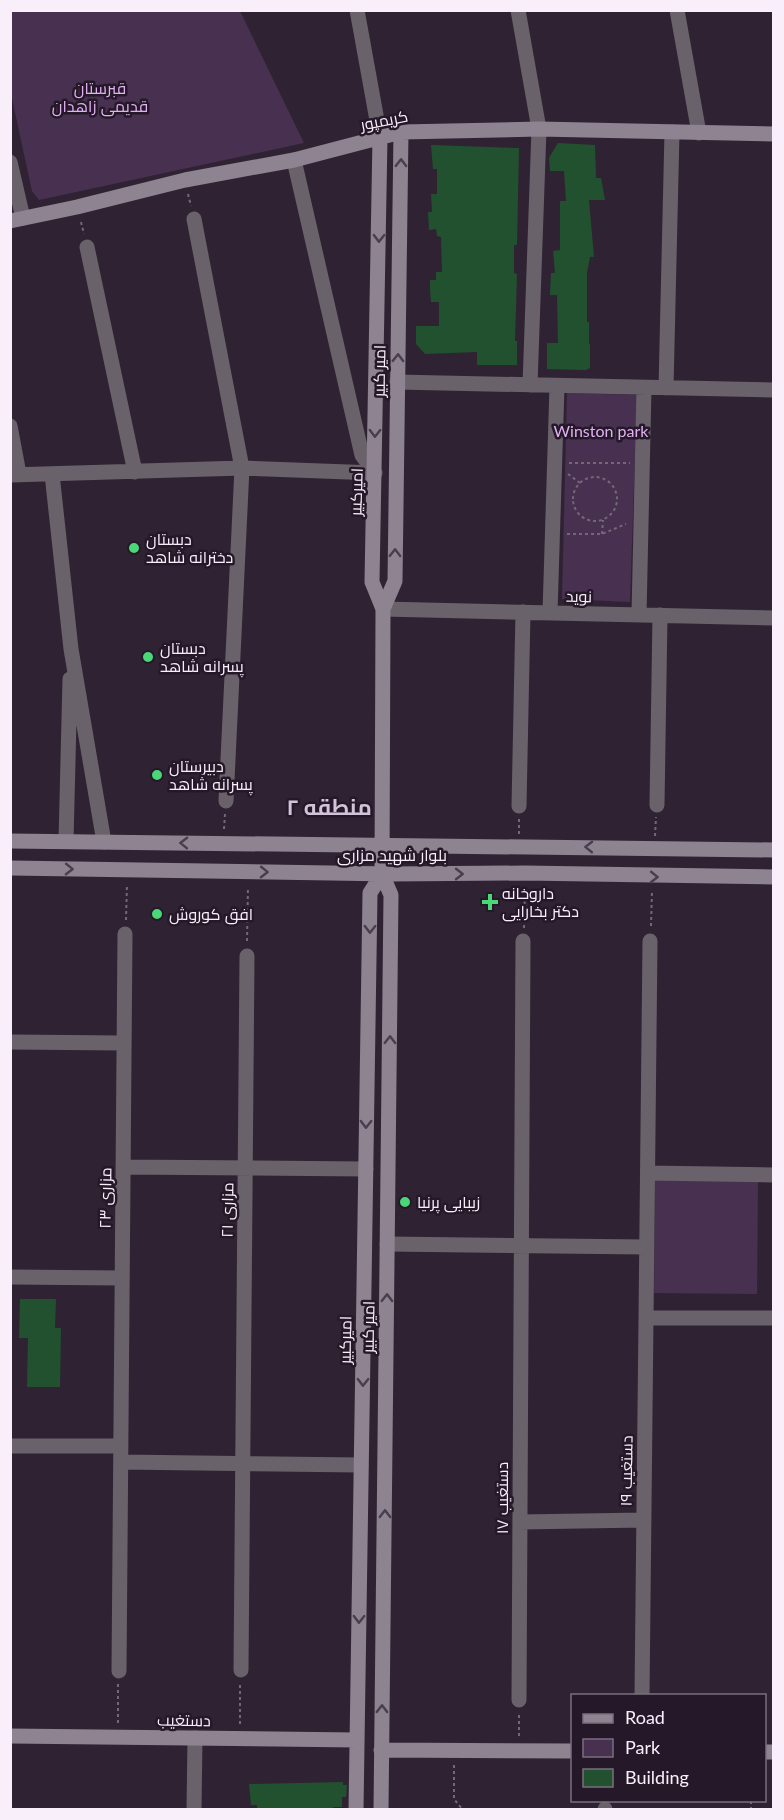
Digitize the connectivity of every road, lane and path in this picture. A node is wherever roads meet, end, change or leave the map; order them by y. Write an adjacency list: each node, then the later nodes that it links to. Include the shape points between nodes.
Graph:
1 (357, 10): 9 (street)
2 (518, 10): 4 (street)
3 (677, 10): 7 (street)
4 (539, 129): 5 (street, کریمپور); 6 (street, کریمپور); 18 (street)
5 (401, 132): 9 (street, کریمپور); 17 (street, امیر کبیر, one-way to 5)
6 (672, 132): 7 (street, کریمپور); 21 (street)
7 (699, 133): 8 (street, کریمپور)
8 (774, 134)
9 (380, 137): 10 (street, کریمپور); 28 (street, امیرکبیر, one-way to 28)
10 (294, 160): 12 (street, کریمپور); 28 (street, via 362,455)
11 (10, 162): 15 (street)
12 (185, 180): 13 (street, کریمپور); 14 (path)
13 (77, 207): 15 (street, کریمپور); 16 (path)
14 (194, 219): 26 (street)
15 (17, 220)
16 (87, 247): 27 (street)
17 (397, 382): 18 (street); 35 (street, امیر کبیر, one-way to 17, via 395,581)
18 (530, 385): 19 (street)
19 (557, 386): 20 (street); 24 (street)
20 (644, 388): 21 (street); 25 (street)
21 (666, 388): 22 (street)
22 (774, 390)
23 (10, 426): 30 (street)
24 (555, 463): 25 (path); 33 (street)
25 (643, 464): 31 (street)
26 (242, 468): 27 (street); 28 (street); 42 (street)
27 (135, 472): 29 (street)
28 (375, 473): 35 (street, امیرکبیر, via 372,582)
29 (52, 474): 30 (street); 41 (street)
30 (15, 475)
31 (642, 517): 34 (path); 38 (street)
32 (603, 519): 32 (path, via 611,516 618,502 615,487 602,477 586,477 575,488 573,504 581,517 596,522); 34 (path)
33 (552, 534): 34 (path); 37 (street)
34 (602, 534)
35 (383, 609): 36 (street, نوید); 49 (street, امیرکبیر)
36 (523, 612): 37 (street, نوید); 44 (street)
37 (550, 613): 38 (street, نوید)
38 (639, 615): 39 (street, نوید)
39 (660, 615): 40 (street, نوید); 43 (street)
40 (774, 618)
41 (71, 649): 46 (street); 47 (street)
42 (226, 801): 48 (path)
43 (657, 805): 51 (path)
44 (519, 806): 50 (path)
45 (10, 841): 46 (street, بلوار شهید مزاری)
46 (66, 841): 47 (street, بلوار شهید مزاری)
47 (104, 842): 48 (street, بلوار شهید مزاری, one-way to 47)
48 (223, 844): 49 (street, بلوار شهید مزاری)
49 (382, 846): 50 (street, بلوار شهید مزاری); 57 (street, امیر کبیر)
50 (519, 846): 51 (street, بلوار شهید مزاری, one-way to 50)
51 (655, 848): 52 (street, بلوار شهید مزاری)
52 (774, 850)
53 (10, 868): 54 (street, بلوار شهید مزاری, one-way to 54)
54 (128, 870): 55 (street, بلوار شهید مزاری); 60 (path)
55 (248, 872): 57 (street, بلوار شهید مزاری, one-way to 57); 63 (path)
56 (525, 873): 57 (street, بلوار شهید مزاری, one-way to 56); 58 (street, بلوار شهید مزاری); 61 (path)
57 (382, 874): 68 (street, امیرکبیر, one-way to 68, via 370,893); 71 (street, امیر کبیر, one-way to 57, via 391,896)
58 (652, 877): 59 (street, بلوار شهید مزاری, one-way to 59); 62 (path)
59 (774, 877)
60 (125, 934): 65 (street, مزاری ۲۳)
61 (523, 941): 72 (street, دستغیب ۱۷)
62 (650, 941): 69 (street, دستغیب ۱۹)
63 (247, 956): 67 (street, مزاری ۲۱)
64 (10, 1042): 65 (street)
65 (124, 1043): 66 (street, مزاری ۲۳)
66 (123, 1167): 67 (street); 75 (street, مزاری ۲۳)
67 (245, 1168): 68 (street); 83 (street, مزاری ۲۱)
68 (366, 1170): 78 (street, امیرکبیر)
69 (648, 1173): 70 (street); 73 (street, دستغیب ۱۹)
70 (774, 1175)
71 (387, 1244): 72 (street); 79 (street, امیر کبیر, one-way to 71)
72 (521, 1246): 73 (street); 86 (street, دستغیب ۱۷)
73 (647, 1247): 76 (street, دستغیب ۱۹)
74 (10, 1277): 75 (street)
75 (122, 1278): 81 (street, مزاری ۲۳)
76 (646, 1318): 77 (street); 85 (street, دستغیب ۱۹)
77 (774, 1318)
78 (363, 1342): 79 (street); 84 (street, امیرکبیر, one-way to 84)
79 (386, 1343): 88 (street, امیر کبیر, one-way to 79)
80 (10, 1446): 81 (street)
81 (121, 1446): 82 (street, مزاری ۲۳)
82 (120, 1462): 83 (street); 90 (street, مزاری ۲۳)
83 (243, 1464): 84 (street); 89 (street, مزاری ۲۱)
84 (361, 1465): 87 (street, امیرکبیر)
85 (644, 1520): 86 (street); 91 (street, دستغیب ۱۹)
86 (520, 1522): 92 (street, دستغیب ۱۷)
87 (360, 1582): 88 (street); 97 (street, امیرکبیر, one-way to 97)
88 (385, 1584): 98 (street, امیر کبیر, one-way to 88)
89 (241, 1670): 96 (path)
90 (119, 1671): 94 (path)
91 (642, 1694)
92 (519, 1700): 100 (path)
93 (10, 1736): 94 (street, دستغیب)
94 (118, 1738): 95 (street, دستغیب)
95 (195, 1738): 96 (street, دستغیب); 102 (street)
96 (240, 1739): 97 (street, دستغیب)
97 (357, 1740): 103 (street, امیرکبیر)
98 (381, 1750): 99 (street); 104 (street, امیر کبیر)
99 (454, 1750): 100 (street); 105 (path, via 454,1800)
100 (519, 1751): 101 (street)
101 (571, 1751)
102 (194, 1809)
103 (356, 1809)
104 (381, 1809)
105 (463, 1809)

